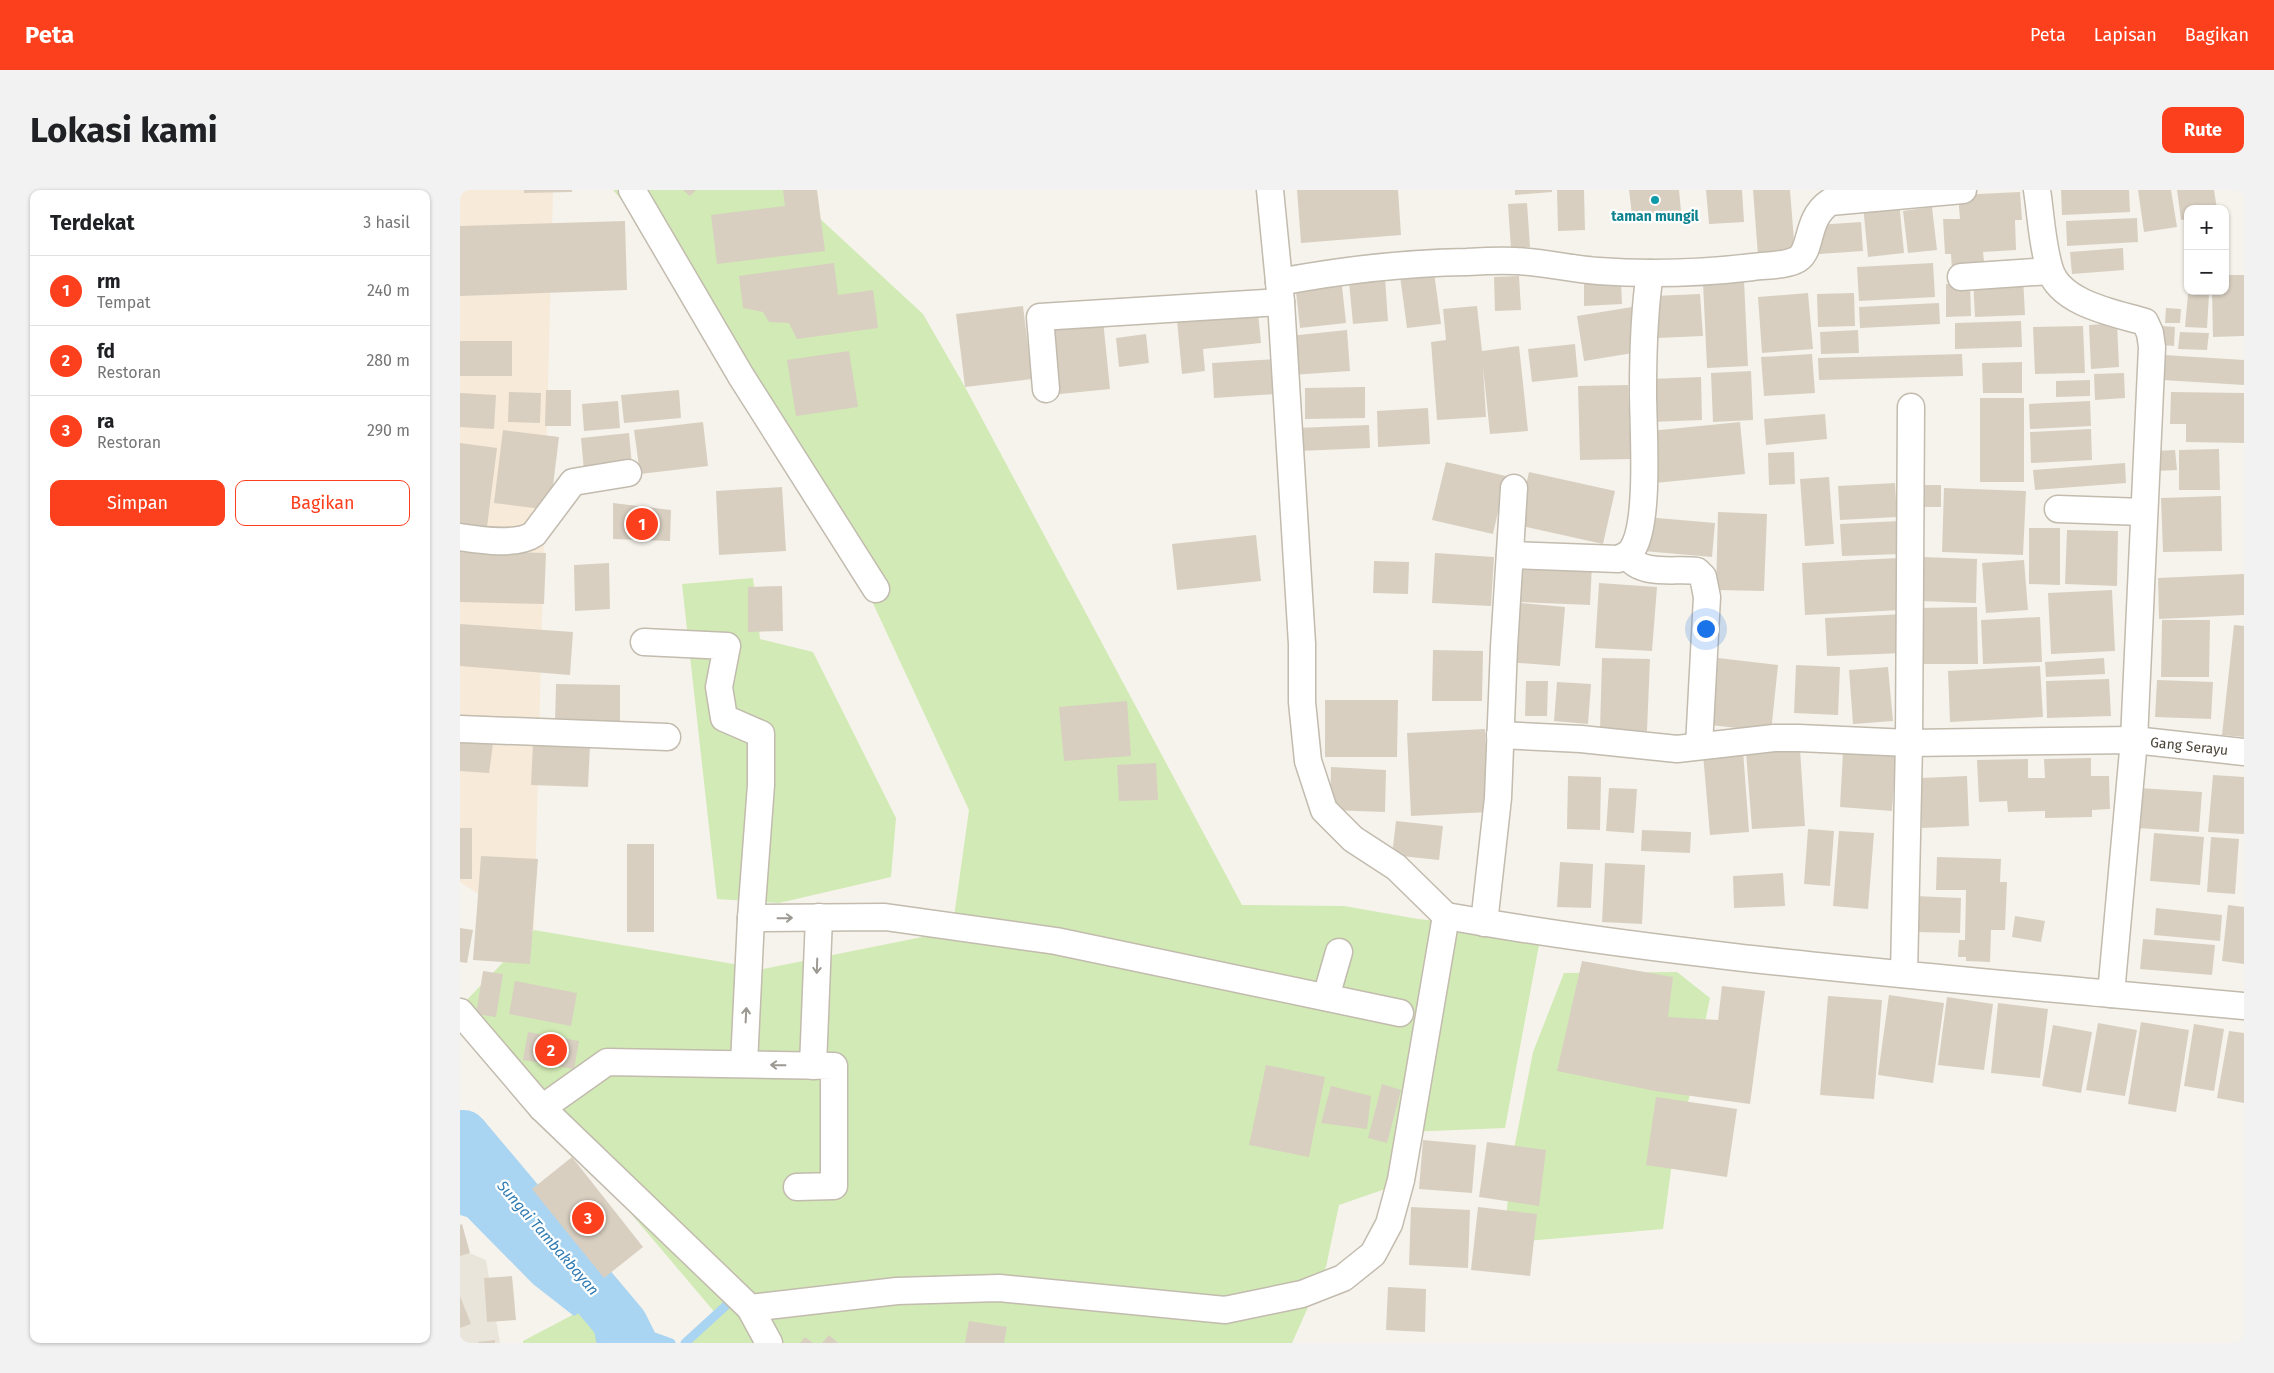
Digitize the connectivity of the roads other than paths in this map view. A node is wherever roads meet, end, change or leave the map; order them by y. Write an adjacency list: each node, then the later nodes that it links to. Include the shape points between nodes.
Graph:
1 (632, 190): 18 (street, via 741,376)
2 (1270, 190): 8 (street)
3 (1963, 190): 6 (street, via 1830,202 1814,218 1804,253 1790,263)
4 (2037, 190): 5 (street)
5 (2050, 271): 7 (street); 14 (street, via 2061,287 2077,300 2144,322 2150,333 2152,378)
6 (1650, 273): 8 (street, via 1573,269 1516,261 1418,263 1340,270); 17 (street, via 1643,388 1644,487 1639,530 1634,547)
7 (1961, 277)
8 (1280, 292): 9 (street, via 1040,317); 27 (street, via 1308,761 1324,810 1354,839 1396,867)
9 (1046, 389)
10 (1912, 407): 24 (street)
11 (628, 473): 15 (street, via 573,482 528,538 484,540)
12 (1514, 488): 16 (street)
13 (2058, 509): 14 (street)
14 (2143, 512): 23 (street)
15 (460, 537)
16 (1510, 555): 17 (street, via 1603,560); 21 (street)
17 (1627, 555): 25 (street, via 1632,563 1646,568 1697,571 1704,577 1707,598)
18 (876, 588)
19 (644, 642): 29 (street, via 728,646 719,687 724,718 761,734 761,785)
20 (460, 728): 22 (street)
21 (1500, 735): 25 (street, Gang Serayu, via 1677,749); 30 (street, via 1498,798)
22 (667, 737)
23 (2134, 740): 24 (street, Gang Serayu); 26 (street, Gang Serayu); 33 (street)
24 (1909, 743): 25 (street, Gang Serayu, via 1774,738); 32 (street)
25 (1699, 746)
26 (2244, 752)
27 (1446, 916): 30 (street); 42 (street, via 1401,1180 1389,1224 1373,1254 1343,1278 1302,1294 1224,1310 999,1288 897,1291)
28 (819, 917): 29 (street, one-way to 28); 34 (street, via 885,916 1056,941); 39 (street, one-way to 39)
29 (751, 918): 38 (street, one-way to 29)
30 (1484, 923): 32 (street, via 1696,952)
31 (1339, 952): 34 (street)
32 (1904, 974): 33 (street)
33 (2111, 994): 35 (street)
34 (1326, 996): 37 (street)
35 (2244, 1006)
36 (460, 1012): 40 (street)
37 (1400, 1014)
38 (744, 1064): 39 (street, one-way to 38); 40 (street, via 607,1062)
39 (813, 1066): 41 (street, via 834,1066 834,1186)
40 (542, 1108): 42 (street)
41 (797, 1187)
42 (748, 1306): 43 (street)
43 (769, 1343)

